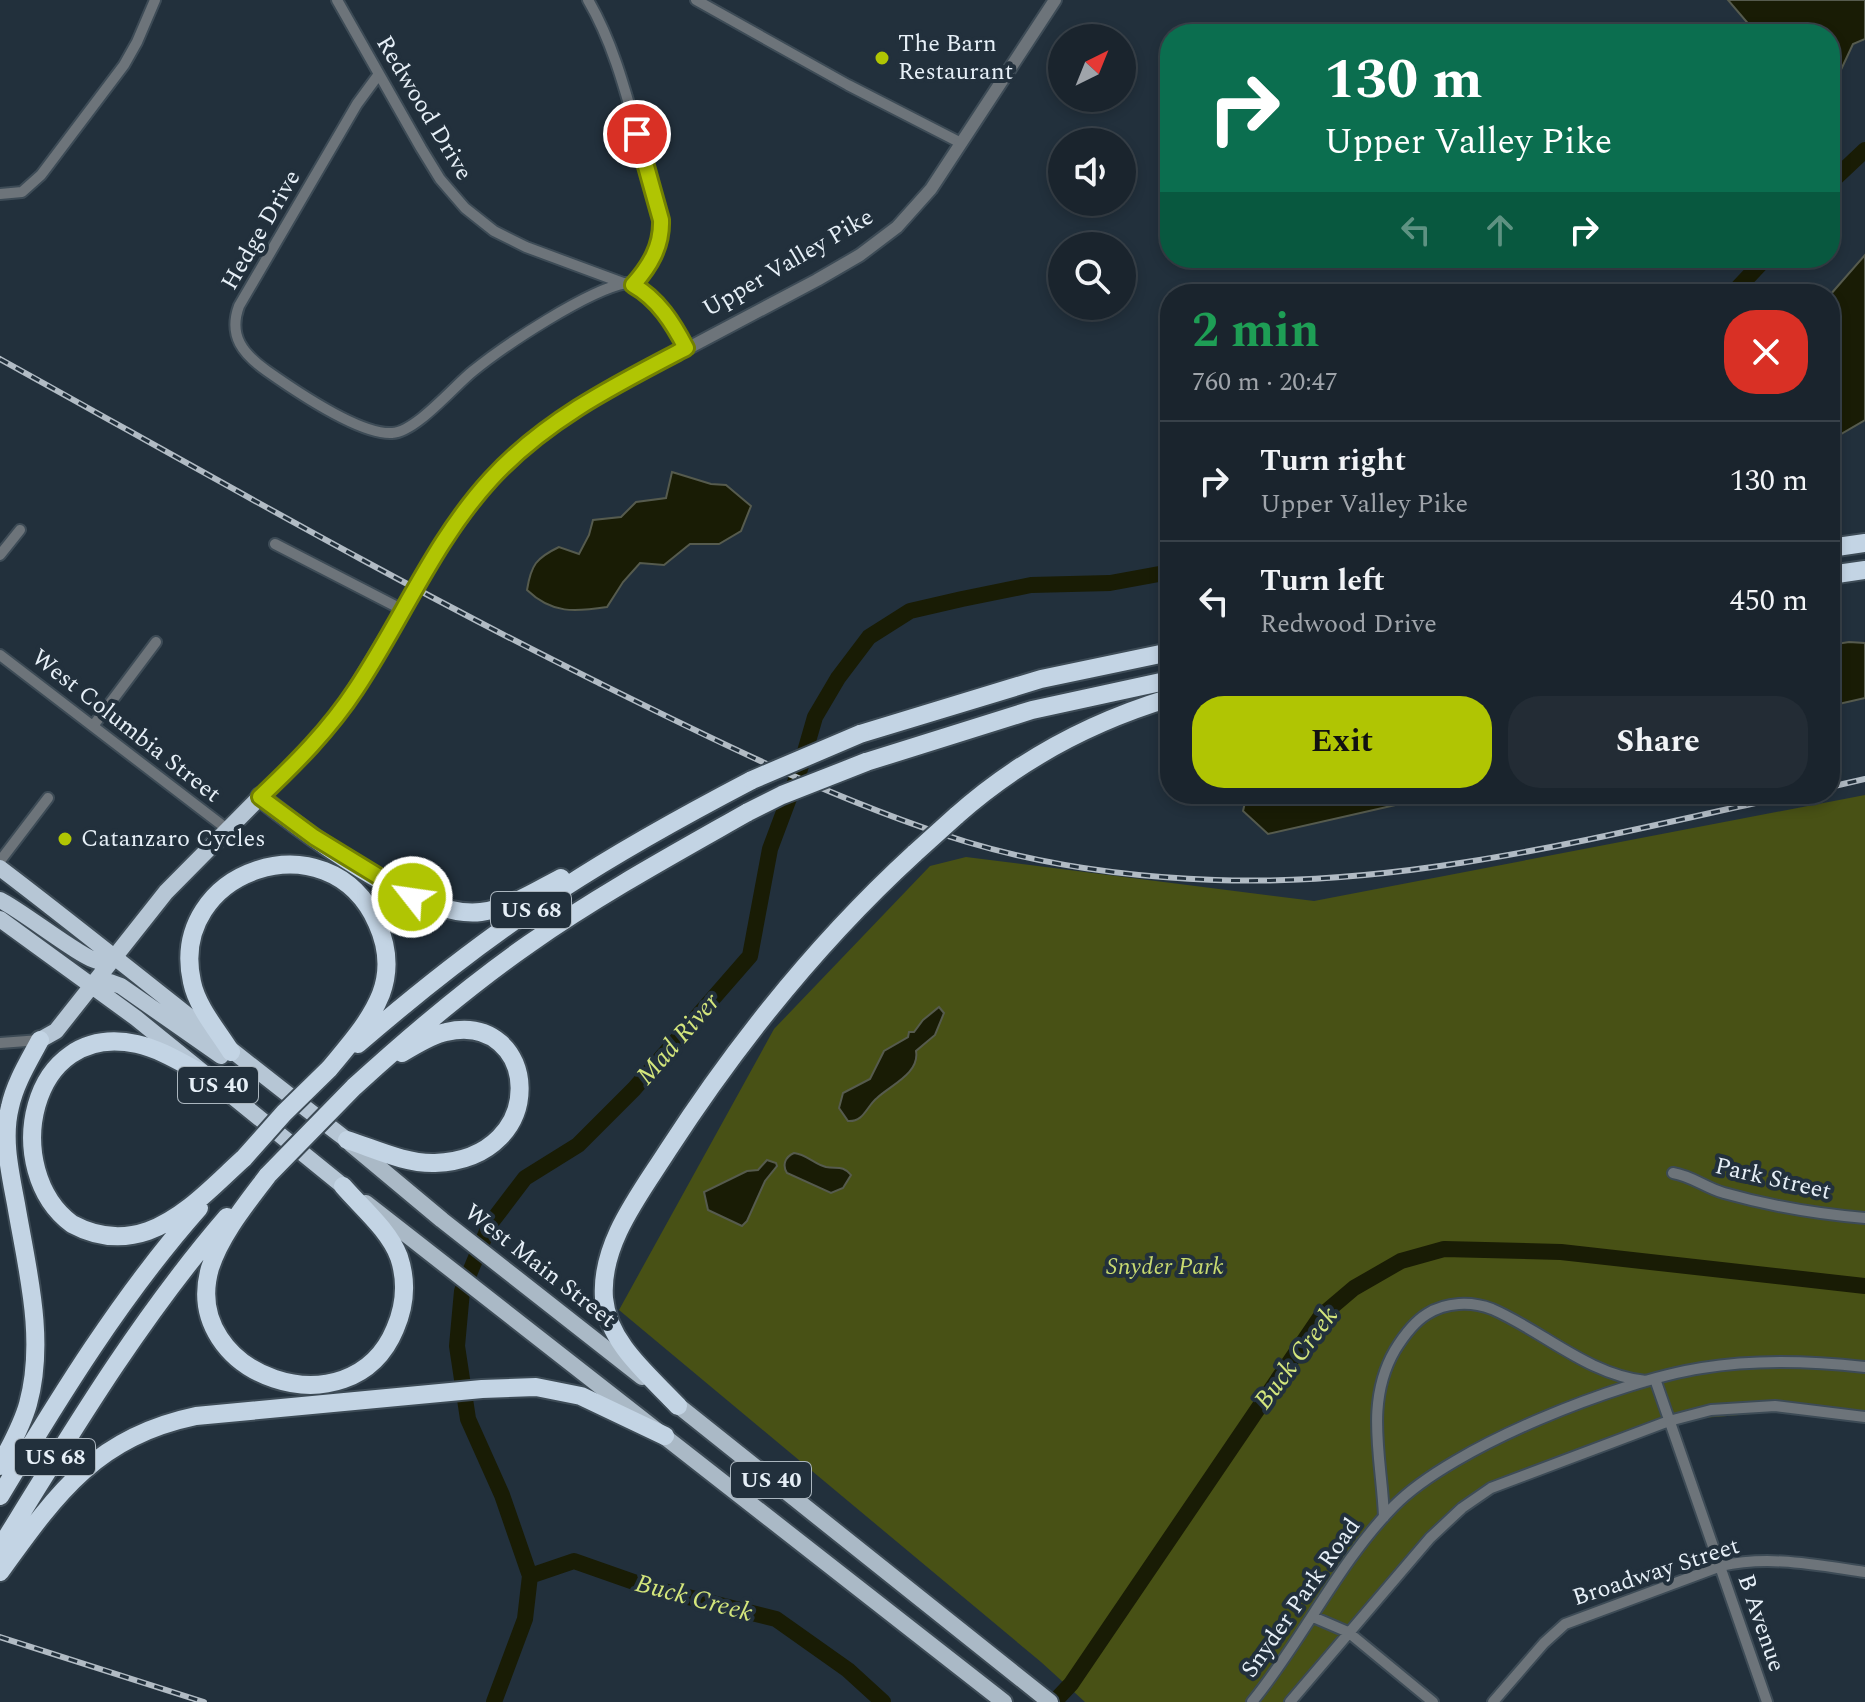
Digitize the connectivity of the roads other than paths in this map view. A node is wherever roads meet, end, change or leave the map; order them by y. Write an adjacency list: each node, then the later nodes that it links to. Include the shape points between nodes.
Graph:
1 (155, 0): 8 (street, via 124,65 41,175 22,192)
2 (337, 0): 6 (street, Redwood Drive)
3 (588, 0): 9 (street, via 631,113 661,220 647,270)
4 (696, 0): 7 (street)
5 (1055, 0): 7 (street, Upper Valley Pike)
6 (379, 74): 9 (street, Redwood Drive, via 440,179 476,218 526,247); 9 (street, Hedge Drive, via 239,306 236,337 260,366 356,424 398,433 496,354 601,290)
7 (961, 143): 10 (street, Upper Valley Pike, via 913,211 879,242)
8 (0, 194)
9 (629, 284): 10 (street, Redwood Drive, via 668,317)
10 (686, 348): 18 (street, Upper Valley Pike, via 581,405 529,441 458,521)
11 (20, 530): 15 (street)
12 (1865, 543): 14 (highway)
13 (275, 544): 18 (street)
14 (1840, 547)
15 (0, 555)
16 (1865, 570): 17 (highway)
17 (1840, 574)
18 (403, 610): 25 (street, Upper Valley Pike, via 337,717)
19 (156, 642): 24 (street)
20 (1160, 654): 28 (highway, US 68, bridge, via 1041,679 860,734 752,780)
21 (0, 655): 24 (street, West Columbia Street)
22 (1160, 682): 41 (highway, US 68, bridge, via 1032,710 866,762 748,812 528,944 428,1020)
23 (1160, 701): 50 (highway, bridge, via 1101,722 1005,776 915,853 822,948 746,1040 649,1179 613,1247 604,1284 607,1314 629,1355)
24 (93, 726): 27 (street, West Columbia Street)
25 (260, 797): 27 (highway, Upper Valley Pike); 28 (highway, via 395,888 452,912 481,912 511,903)
26 (48, 798): 29 (street)
27 (227, 829): 33 (highway, Upper Valley Pike, via 166,892)
28 (646, 837): 38 (highway, US 68, via 500,931)
29 (0, 861)
30 (0, 868): 33 (highway, West Main Street / US 40)
31 (0, 900): 33 (highway, via 93,960)
32 (0, 919): 34 (highway, US 40)
33 (116, 956): 34 (highway, Upper Valley Pike); 37 (highway, West Main Street / US 40)
34 (93, 985): 35 (highway, Upper Valley Pike, via 56,1031); 39 (highway, US 40); 40 (highway, via 121,986 243,1072)
35 (40, 1040): 36 (street); 54 (highway, via 14,1093 7,1129 35,1334 34,1382)
36 (0, 1043)
37 (231, 1052): 38 (highway, via 195,993 190,967 194,934 207,907 243,875 269,865 299,864 330,873 354,889 373,914 385,948 381,994); 40 (highway, West Main Street / US 40)
38 (329, 1069): 43 (highway, US 68, bridge)
39 (203, 1074): 43 (highway, via 149,1047 121,1041 66,1056 41,1077 21,1116 19,1145 31,1187 51,1210 82,1230 135,1235 193,1204); 46 (highway, US 40)
40 (276, 1086): 42 (highway, West Main Street / US 40)
41 (354, 1087): 42 (highway, via 417,1044 443,1032 468,1031 490,1038 509,1054 519,1074 521,1097 513,1122 495,1142 449,1161 416,1162); 45 (highway, US 68, bridge)
42 (347, 1140): 50 (main road, West Main Street / US 40)
43 (244, 1158): 55 (highway, US 68, via 126,1301)
44 (1673, 1173): 47 (street, Park Street, via 1752,1200)
45 (268, 1175): 46 (highway, via 239,1213 211,1265 209,1305 220,1335 238,1359 264,1376 295,1385 332,1382 365,1367 385,1347 403,1305 398,1255); 57 (highway, US 68, via 214,1232 147,1317)
46 (343, 1186): 53 (main road, US 40)
47 (1865, 1218)
48 (1865, 1367): 49 (street, Snyder Park Road, via 1754,1363)
49 (1651, 1380): 52 (street, B Avenue); 56 (street, Snyder Park Road, via 1471,1453 1412,1490); 56 (street, Snyder Park Road, via 1624,1376 1578,1357 1492,1310 1468,1304 1430,1312 1399,1343 1379,1391 1376,1431)
50 (678, 1406): 64 (main road, West Main Street / US 40)
51 (1865, 1417): 52 (street, via 1751,1407)
52 (1669, 1421): 58 (street, B Avenue); 62 (street, via 1478,1496 1430,1538)
53 (665, 1436): 59 (highway, via 581,1396 536,1387 196,1416 153,1427 115,1445 77,1476); 63 (main road, US 40)
54 (0, 1466)
55 (0, 1496)
56 (1384, 1517): 61 (street, Snyder Park Road)
57 (0, 1548)
58 (1721, 1566): 60 (street, Broadway Street, via 1775,1560); 68 (street, Broadway Street, via 1565,1624); 69 (street, B Avenue)
59 (0, 1572)
60 (1865, 1572)
61 (1313, 1617): 62 (street); 65 (street, Snyder Park Road)
62 (1348, 1632): 66 (street); 67 (street)
63 (1002, 1701)
64 (1050, 1702)
65 (1252, 1702)
66 (1290, 1702)
67 (1433, 1702)
68 (1493, 1702)
69 (1767, 1702)

